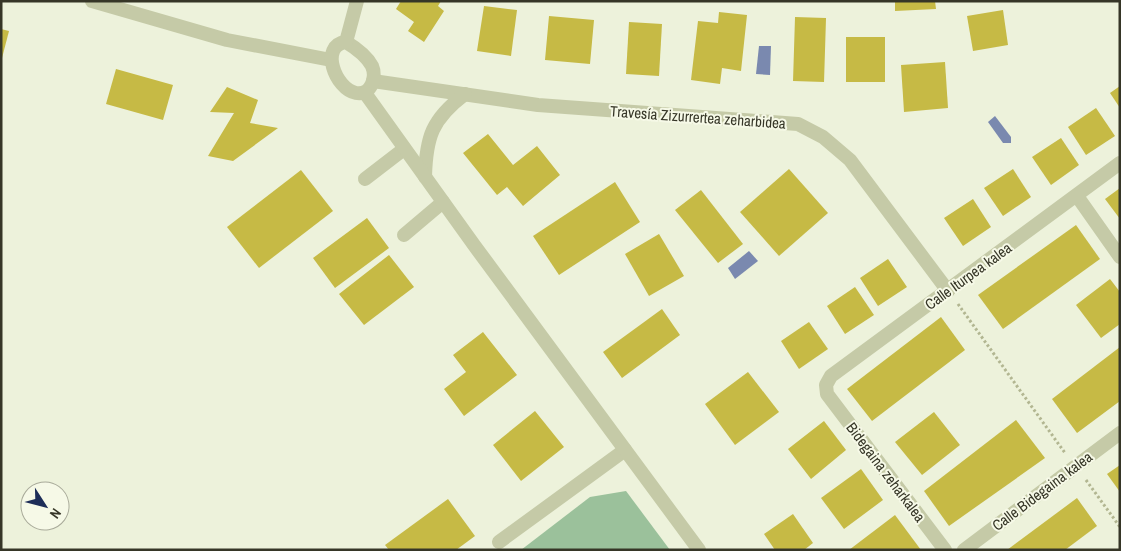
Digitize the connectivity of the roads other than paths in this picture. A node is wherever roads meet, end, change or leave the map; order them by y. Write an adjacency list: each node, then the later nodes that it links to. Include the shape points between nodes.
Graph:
1 (92, 1): 4 (street, via 227,40)
2 (356, 1): 3 (street)
3 (346, 42): 4 (street, via 333,48); 5 (street, via 358,48 373,67)
4 (331, 60): 6 (street, via 335,72 349,90)
5 (373, 80): 6 (street); 7 (street, Travesía Zizurrertea zeharbidea)
6 (364, 93): 8 (street)
7 (465, 94): 10 (street, via 448,106 435,124 425,148); 16 (street, Travesía Zizurrertea zeharbidea, via 538,105 798,124 823,136 850,160)
8 (404, 149): 10 (street); 11 (street)
9 (1120, 163): 12 (street, Calle Iturpea kalea)
10 (425, 177): 13 (street)
11 (365, 180)
12 (1077, 196): 15 (street); 16 (street, Calle Iturpea kalea)
13 (442, 202): 14 (street); 19 (street)
14 (404, 235)
15 (1120, 257)
16 (952, 296): 17 (street, Calle Iturpea kalea, via 831,376 826,385)
17 (827, 394): 22 (street, Bidegaina zeharkalea)
18 (1120, 433): 23 (street, Calle Bidegaina kalea)
19 (625, 450): 20 (street); 21 (street)
20 (499, 542)
21 (699, 550)
22 (945, 550)
23 (964, 550)

